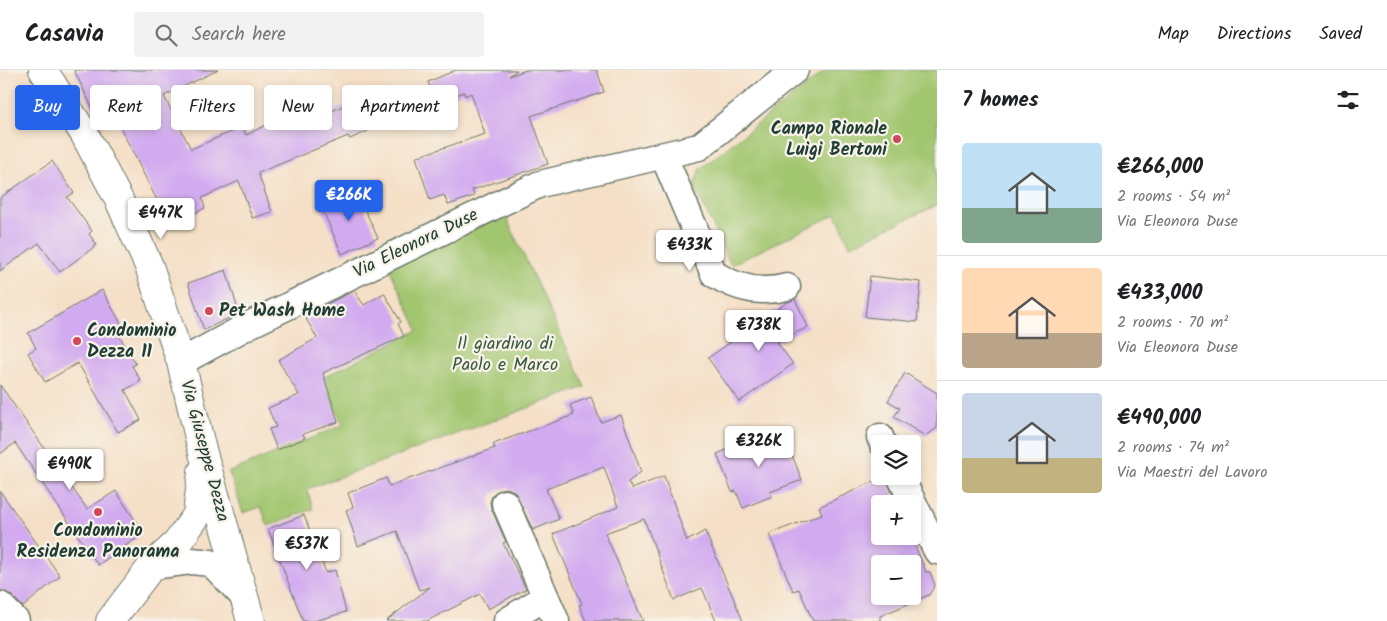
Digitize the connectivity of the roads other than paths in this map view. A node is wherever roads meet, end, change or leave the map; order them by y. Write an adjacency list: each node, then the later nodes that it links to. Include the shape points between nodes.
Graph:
1 (43, 70): 5 (street, Via Giuseppe Dezza, via 85,135 119,200 150,266)
2 (795, 70): 3 (street, Via Eleonora Duse, via 699,147)
3 (664, 157): 4 (street, via 714,274 747,288 770,291); 5 (street, Via Eleonora Duse, via 540,184)
4 (787, 287)
5 (181, 362): 6 (street, Via Giuseppe Dezza)
6 (201, 446): 10 (street, via 202,482 197,515 177,543); 13 (street, Via Giuseppe Dezza)
7 (904, 485): 9 (street)
8 (504, 503): 11 (street)
9 (937, 551)
10 (152, 566): 13 (street, via 191,561 211,563); 15 (street)
11 (544, 598): 16 (street); 17 (street)
12 (0, 605): 14 (street)
13 (247, 608)
14 (16, 621)
15 (110, 621)
16 (507, 621)
17 (556, 621)

